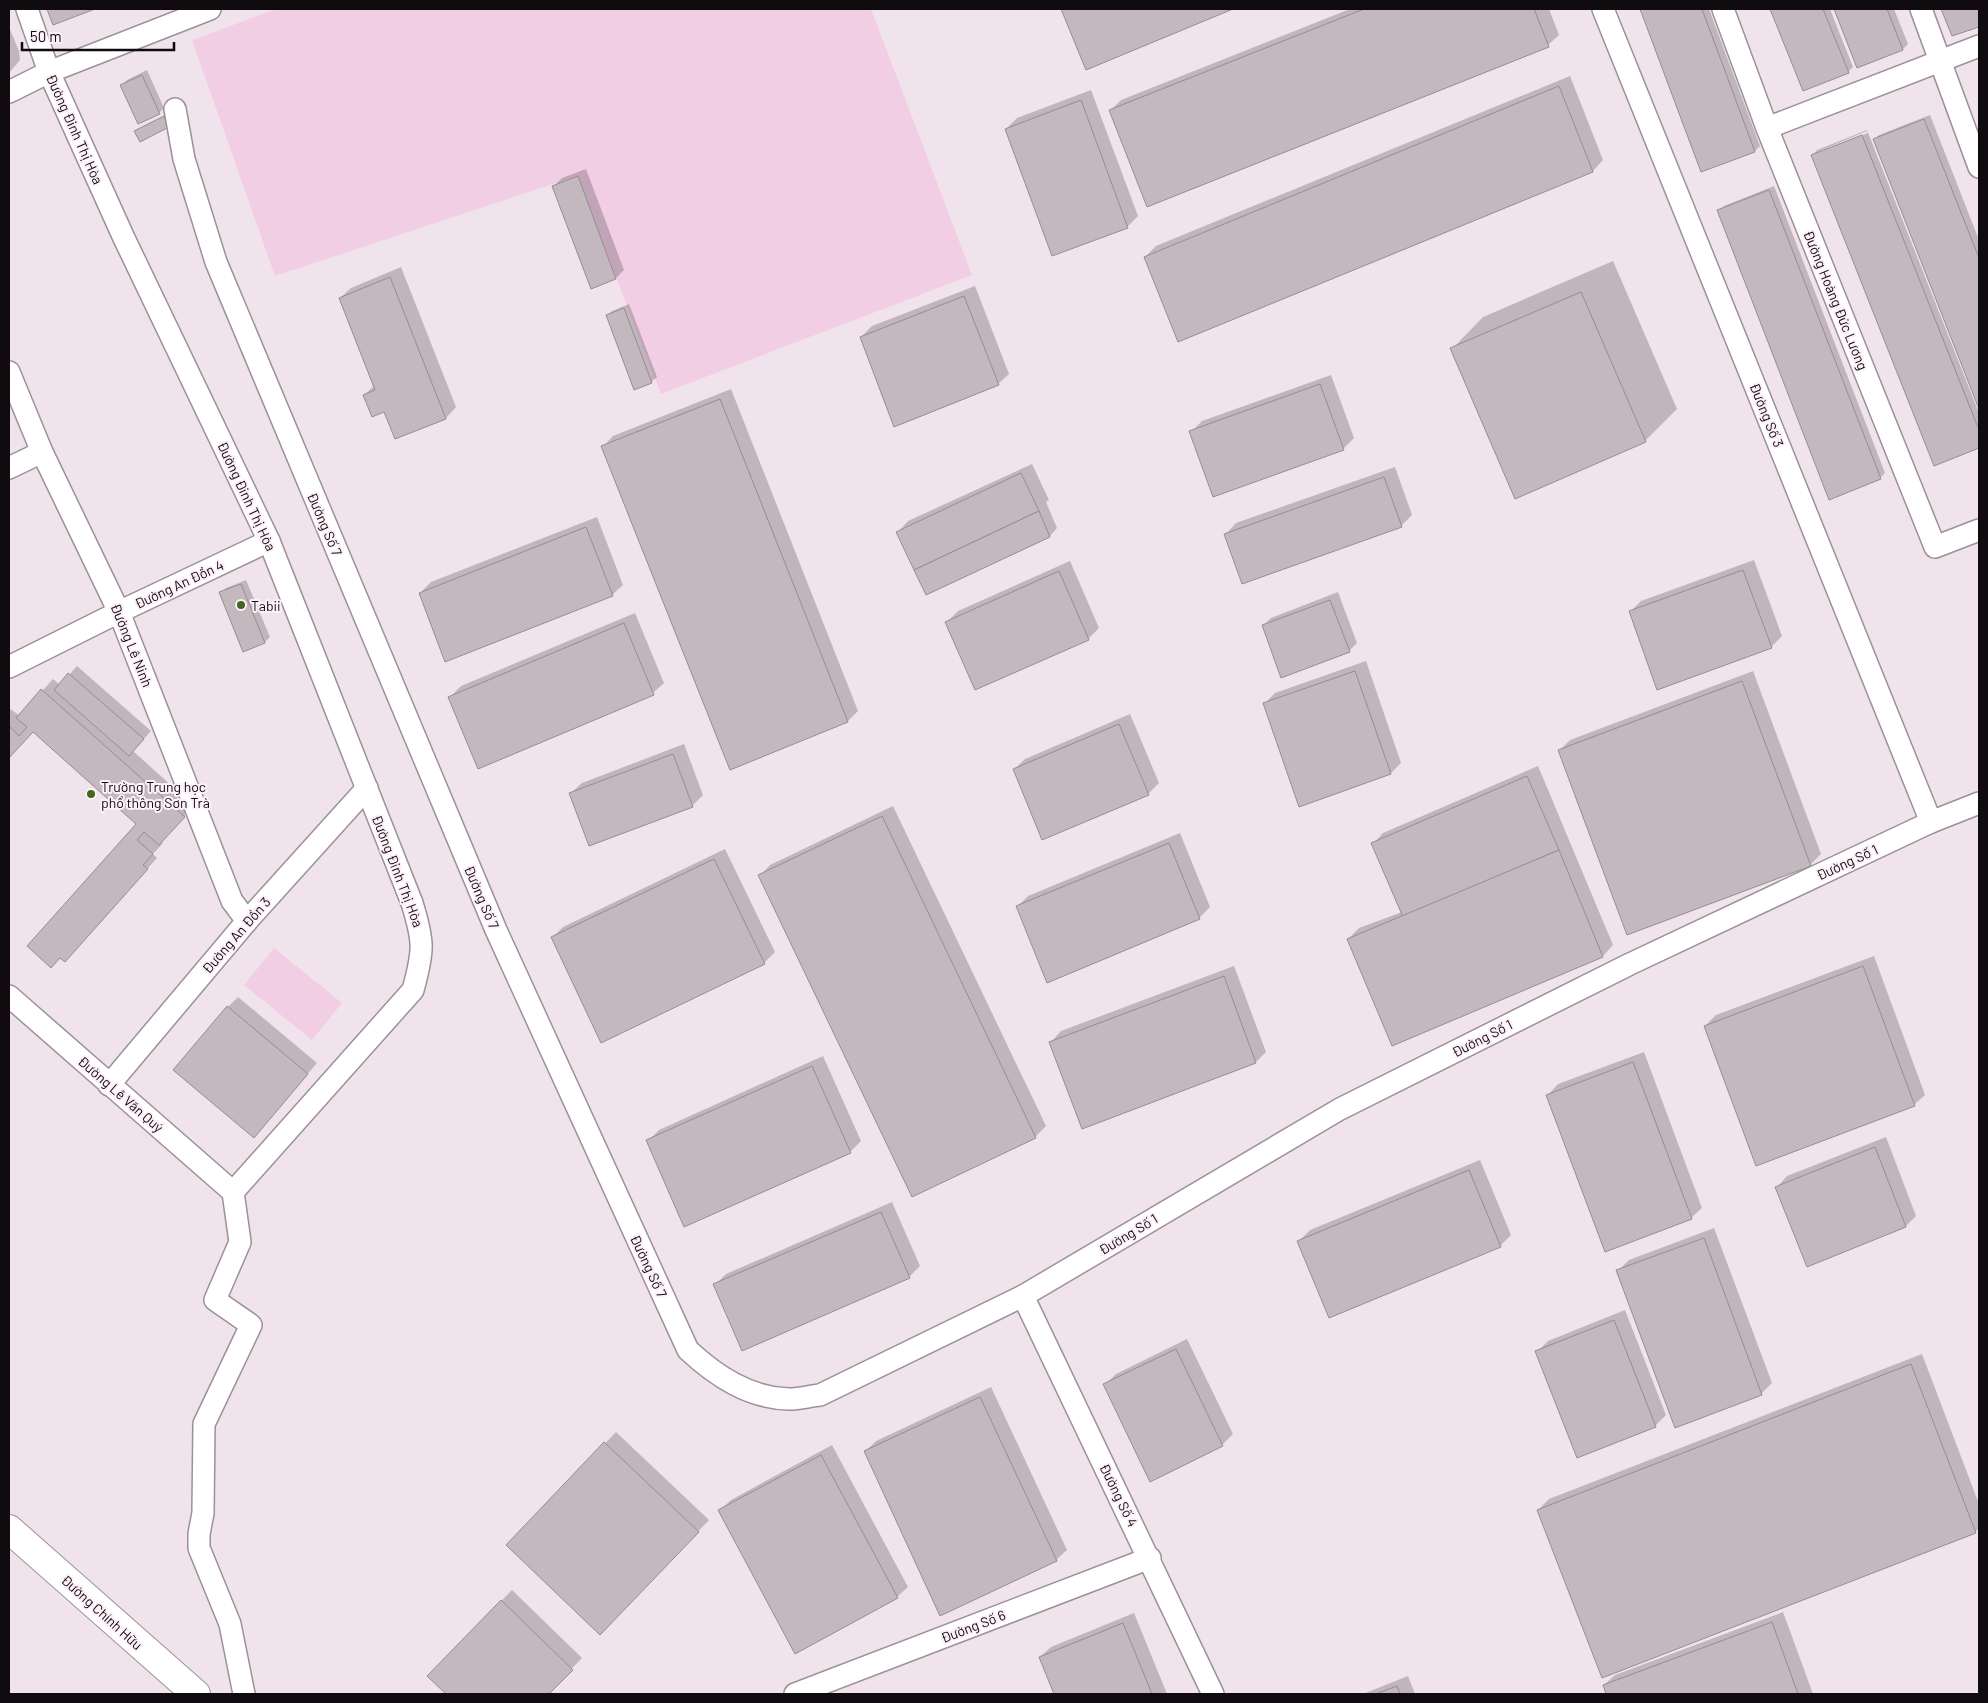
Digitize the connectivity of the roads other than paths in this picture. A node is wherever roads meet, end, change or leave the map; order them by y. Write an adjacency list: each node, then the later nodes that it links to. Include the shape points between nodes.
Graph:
1 (27, 9): 8 (street, Đường Đinh Thị Hòa)
2 (210, 9): 8 (street)
3 (1603, 9): 22 (street, Đường Số 3)
4 (1723, 9): 11 (street, Đường Hoàng Đức Lương)
5 (1921, 9): 7 (street)
6 (1979, 46): 7 (street)
7 (1942, 61): 11 (street); 12 (street)
8 (49, 72): 9 (street); 17 (street, Đường Đinh Thị Hòa, via 123,236)
9 (9, 92)
10 (175, 109): 28 (street, Đường Số 7, via 184,159 216,262 496,930 688,1350 712,1373 744,1390 789,1399 820,1395)
11 (1768, 128): 16 (street, Đường Hoàng Đức Lương, via 1935,547)
12 (1979, 167)
13 (9, 372): 14 (street, Đường Lê Ninh)
14 (42, 452): 15 (street); 18 (street, Đường Lê Ninh)
15 (9, 468)
16 (1979, 530)
17 (269, 541): 18 (street, Đường An Đồn 4); 20 (street, Đường Đinh Thị Hòa)
18 (119, 612): 19 (street, Đường An Đồn 4); 23 (street, Đường Lê Ninh, via 232,901)
19 (9, 667)
20 (367, 788): 23 (street, Đường An Đồn 3); 26 (street, Đường Đinh Thị Hòa, via 423,937 421,962 413,990)
21 (1979, 803): 22 (street, Đường Số 1)
22 (1931, 822): 27 (street, Đường Số 1, via 1630,964 1340,1109)
23 (247, 921): 25 (street, Đường An Đồn 3)
24 (9, 996): 25 (street, Đường Lê Văn Quý)
25 (109, 1085): 26 (street, Đường Lê Văn Quý)
26 (233, 1192): 32 (street, via 240,1242 215,1300 250,1325 204,1424 203,1513 199,1548 230,1624)
27 (1023, 1296): 28 (street, Đường Số 1); 30 (street, Đường Số 4)
28 (1003, 1307)
29 (11, 1536): 31 (street, Đường Chính Hữu)
30 (1150, 1558): 33 (street, Đường Số 6); 34 (street, Đường Số 4)
31 (196, 1694)
32 (244, 1694)
33 (796, 1694)
34 (1213, 1694)

